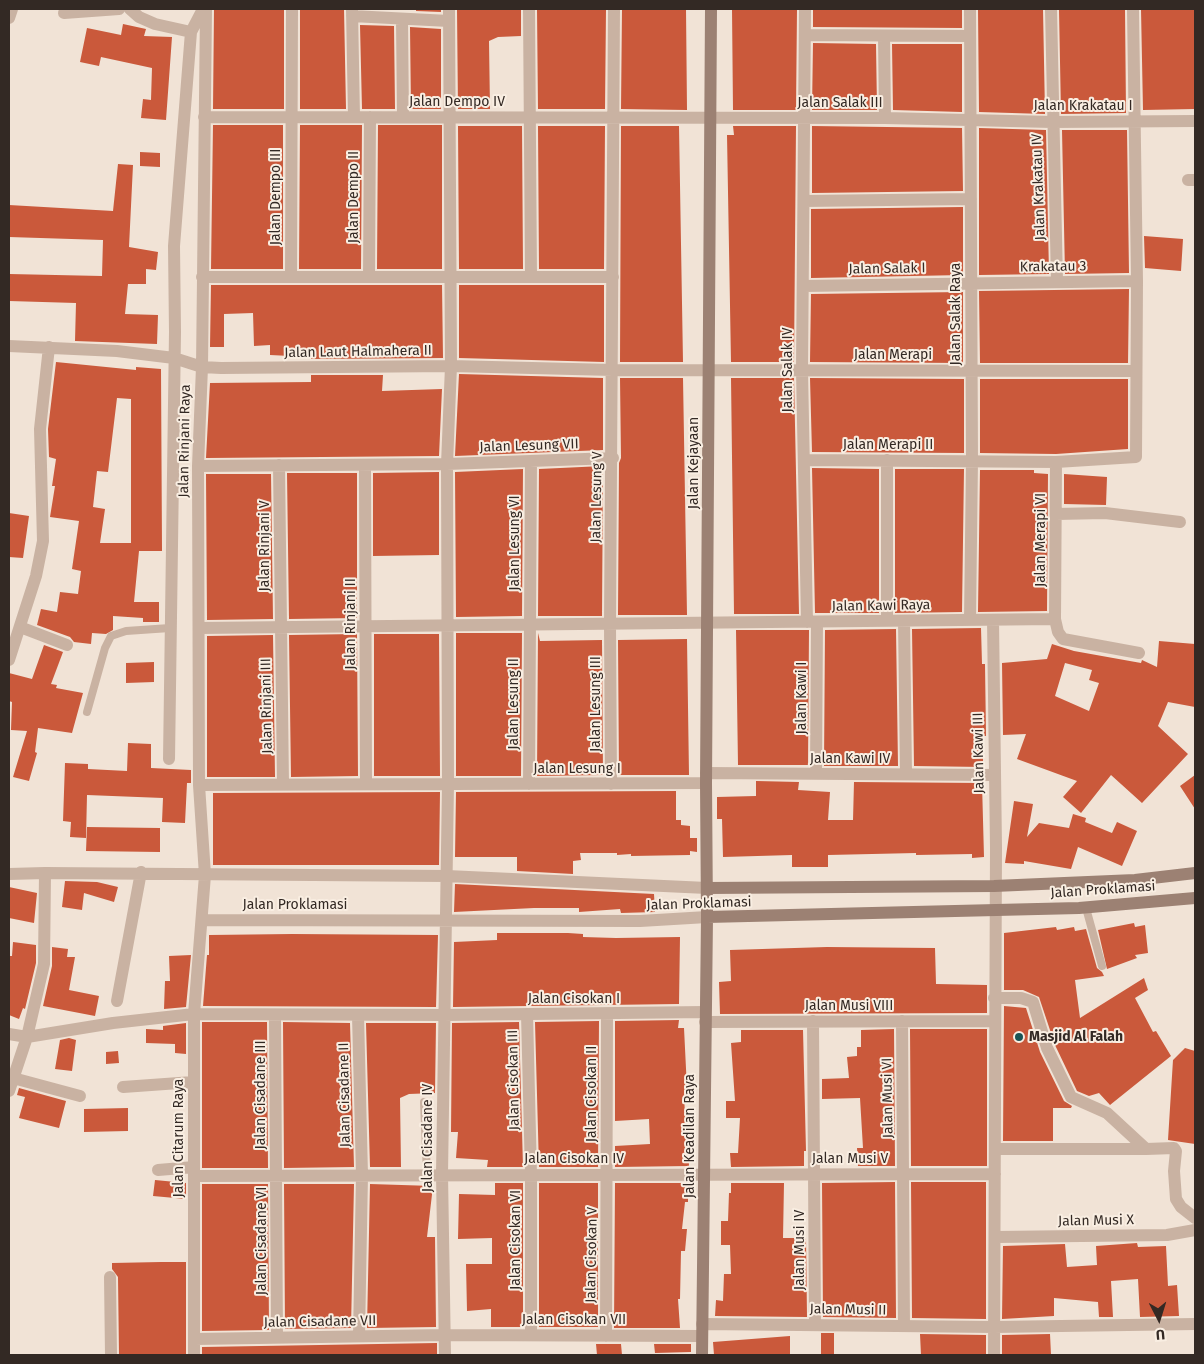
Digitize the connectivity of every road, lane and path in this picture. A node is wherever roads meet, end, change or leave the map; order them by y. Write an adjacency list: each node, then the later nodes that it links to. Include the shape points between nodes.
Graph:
1 (12, 9): 16 (street)
2 (119, 9): 14 (street)
3 (130, 9): 18 (street, via 155,24)
4 (204, 9): 18 (street); 22 (street, Jalan Rinjani Raya)
5 (292, 9): 23 (street, Jalan Dempo III)
6 (529, 9): 28 (street)
7 (614, 9): 29 (street, Jalan Lesung V)
8 (711, 9): 30 (street, Jalan Kejayaan)
9 (805, 9): 19 (street, Jalan Salak IV)
10 (970, 9): 21 (street, Jalan Salak Raya)
11 (1051, 9): 36 (street, Jalan Krakatau IV)
12 (1133, 9): 34 (street)
13 (352, 12): 17 (street); 24 (street)
14 (64, 13)
15 (449, 15): 17 (street); 27 (street, Jalan Cisadane IV)
16 (9, 18)
17 (402, 20): 26 (street)
18 (191, 32): 51 (street, via 174,246)
19 (805, 35): 20 (street); 31 (street, Jalan Salak IV)
20 (884, 36): 21 (street); 32 (street)
21 (970, 36): 33 (street, Jalan Salak Raya)
22 (204, 117): 23 (street, Jalan Dempo IV); 39 (street, Jalan Rinjani Raya)
23 (291, 117): 24 (street, Jalan Dempo IV); 40 (street, Jalan Dempo III)
24 (354, 117): 25 (street, Jalan Dempo IV)
25 (370, 117): 26 (street, Jalan Dempo IV); 41 (street, Jalan Dempo II)
26 (403, 117): 27 (street, Jalan Dempo IV)
27 (450, 117): 28 (street, Jalan Dempo IV); 42 (street, Jalan Cisadane IV)
28 (530, 117): 29 (street, Jalan Dempo IV); 43 (street)
29 (614, 117): 30 (street, Jalan Dempo IV); 44 (street, Jalan Lesung V)
30 (710, 117): 31 (street, Jalan Salak III); 54 (street, Jalan Kejayaan)
31 (805, 118): 32 (street, Jalan Salak III); 38 (street, Jalan Salak IV)
32 (885, 118): 33 (street, Jalan Salak III)
33 (970, 118): 36 (street, Jalan Krakatau I); 37 (street, Jalan Salak Raya)
34 (1136, 121): 35 (street, Jalan Krakatau I); 36 (street, Jalan Krakatau I); 45 (street)
35 (1195, 121)
36 (1052, 122): 46 (street, Jalan Krakatau IV)
37 (971, 199): 38 (street); 47 (street, Jalan Salak Raya)
38 (804, 201): 48 (street, Jalan Salak IV)
39 (202, 277): 40 (street); 53 (street, Jalan Rinjani Raya)
40 (291, 277): 41 (street)
41 (369, 277): 42 (street)
42 (450, 277): 43 (street); 52 (street, Jalan Cisadane IV)
43 (532, 277): 44 (street)
44 (613, 277): 55 (street, Jalan Lesung V)
45 (1137, 281): 46 (street, Krakatau 3); 58 (street)
46 (1057, 282): 47 (street, Krakatau 3)
47 (970, 283): 48 (street, Jalan Salak I); 57 (street, Jalan Salak Raya)
48 (804, 286): 56 (street, Jalan Salak IV)
49 (9, 346): 50 (street, Jalan Laut Halmahera II)
50 (49, 347): 51 (street, Jalan Laut Halmahera II, via 117,350); 82 (street, via 40,429 43,540)
51 (174, 358): 53 (street, Jalan Laut Halmahera II); 84 (street)
52 (451, 366): 53 (street, Jalan Laut Halmahera II); 55 (street, Jalan Laut Halmahera II); 65 (street, Jalan Cisadane IV)
53 (202, 367): 68 (street, Jalan Rinjani Raya)
54 (710, 369): 55 (street, Jalan Laut Halmahera II); 56 (street, Jalan Merapi); 77 (street, Jalan Kejayaan)
55 (613, 370): 59 (street, Jalan Lesung V)
56 (802, 370): 57 (street, Jalan Merapi); 60 (street, Jalan Salak IV)
57 (971, 370): 58 (street, Jalan Merapi); 62 (street, Jalan Salak Raya)
58 (1136, 371): 64 (street, Jalan Merapi II, via 1136,457)
59 (613, 458): 63 (street, Jalan Lesung VII); 78 (street, Jalan Lesung V)
60 (804, 460): 61 (street, Jalan Merapi II); 76 (street, Jalan Salak IV)
61 (887, 460): 62 (street, Jalan Merapi II); 74 (street)
62 (972, 460): 64 (street, Jalan Merapi II); 72 (street, Jalan Salak Raya)
63 (530, 461): 65 (street, Jalan Lesung VII); 80 (street, Jalan Lesung VI)
64 (1056, 462): 69 (street, Jalan Merapi VI)
65 (447, 464): 67 (street, Jalan Lesung VII); 79 (street, Jalan Cisadane IV)
66 (279, 465): 67 (street, Jalan Lesung VII); 68 (street, Jalan Lesung VII); 83 (street, Jalan Rinjani V)
67 (365, 465): 81 (street, Jalan Rinjani II)
68 (198, 466): 85 (street, Jalan Rinjani Raya)
69 (1056, 514): 70 (street, via 1105,513); 71 (street, Jalan Merapi VI)
70 (1180, 522)
71 (1055, 619): 73 (street, Jalan Kawi Raya); 87 (street, via 1063,639)
72 (970, 620): 73 (street, Jalan Kawi Raya); 75 (street, Jalan Kawi Raya)
73 (993, 620): 93 (street, Jalan Kawi III)
74 (887, 621): 75 (street, Jalan Kawi Raya); 76 (street, Jalan Kawi Raya)
75 (904, 621): 92 (street)
76 (812, 622): 77 (street, Jalan Kawi Raya); 91 (street, Jalan Kawi I)
77 (708, 623): 78 (street, Jalan Kawi Raya); 94 (street, Jalan Kejayaan)
78 (610, 624): 80 (street, Jalan Kawi Raya); 99 (street, Jalan Lesung III)
79 (449, 625): 80 (street, Jalan Kawi Raya); 81 (street, Jalan Kawi Raya); 97 (street, Jalan Cisadane IV)
80 (529, 625): 98 (street, Jalan Lesung II)
81 (366, 626): 83 (street, Jalan Kawi Raya); 96 (street, Jalan Rinjani II)
82 (20, 627): 86 (street); 88 (street)
83 (280, 627): 85 (street, Jalan Kawi Raya); 95 (street, Jalan Rinjani III)
84 (170, 628): 89 (lane, via 126,631 111,636); 90 (street)
85 (199, 628): 100 (street, Jalan Rinjani Raya)
86 (67, 645)
87 (1139, 653)
88 (9, 660)
89 (87, 712)
90 (169, 760)
91 (816, 774): 92 (street, Jalan Kawi IV); 94 (street, Jalan Kawi IV)
92 (906, 774): 93 (street, Jalan Kawi IV)
93 (993, 775): 107 (street, Jalan Kawi III)
94 (706, 778): 99 (street, Jalan Lesung I); 108 (street, Jalan Kejayaan)
95 (283, 784): 96 (street, Jalan Lesung I); 100 (street, Jalan Lesung I)
96 (366, 784): 97 (street, Jalan Lesung I)
97 (448, 784): 98 (street, Jalan Lesung I); 106 (street, Jalan Cisadane IV)
98 (529, 784): 99 (street, Jalan Lesung I)
99 (612, 784)
100 (200, 785): 105 (street, Jalan Rinjani Raya)
101 (141, 872): 103 (street, Jalan Proklamasi); 105 (street, Jalan Proklamasi); 117 (street)
102 (1195, 872): 107 (street, Jalan Proklamasi, via 1135,880)
103 (45, 873): 104 (street, Jalan Proklamasi); 129 (street, via 44,964)
104 (9, 874)
105 (205, 875): 106 (street, Jalan Proklamasi); 113 (street, Jalan Rinjani Raya)
106 (447, 876): 108 (street, Jalan Proklamasi); 114 (street, Jalan Cisadane IV)
107 (994, 886): 108 (street, Jalan Proklamasi); 111 (street, Jalan Kawi III)
108 (707, 888): 112 (street, Jalan Kejayaan)
109 (1195, 898): 110 (street, Jalan Proklamasi)
110 (1086, 908): 111 (street, Jalan Proklamasi); 115 (lane)
111 (994, 911): 112 (street, Jalan Proklamasi); 116 (street, Jalan Kawi III)
112 (707, 918): 114 (street, Jalan Proklamasi); 124 (street, Jalan Keadilan Raya)
113 (203, 920): 114 (street, Jalan Proklamasi); 118 (street, Jalan Citarum Raya)
114 (447, 921): 123 (street, Jalan Cisadane IV)
115 (1102, 966)
116 (994, 998): 127 (street, Jalan Kawi III); 137 (street, via 1021,998 1033,1002 1047,1048 1071,1097 1107,1113)
117 (117, 1000)
118 (194, 1014): 119 (street, Jalan Cisokan I); 129 (street, Jalan Cisokan I); 131 (street, Jalan Citarum Raya)
119 (275, 1014): 122 (street, Jalan Cisokan I); 147 (street, Jalan Cisadane III)
120 (527, 1014): 121 (street, Jalan Cisokan I); 123 (street, Jalan Cisokan I); 148 (street, Jalan Cisokan III)
121 (607, 1014): 124 (street, Jalan Cisokan I); 143 (street, Jalan Cisokan II)
122 (358, 1015): 123 (street, Jalan Cisokan I); 140 (street, Jalan Cisadane II)
123 (443, 1015): 142 (street, Jalan Cisadane IV)
124 (705, 1017): 125 (street, Jalan Musi VIII); 149 (street, Jalan Keadilan Raya)
125 (813, 1021): 126 (street, Jalan Musi VIII); 144 (street, Jalan Musi IV)
126 (902, 1021): 127 (street, Jalan Musi VIII); 145 (street, Jalan Musi VI)
127 (994, 1021): 136 (street, Jalan Kawi III)
128 (9, 1034): 129 (street, Jalan Cisokan I)
129 (27, 1037): 130 (street)
130 (13, 1078): 133 (street); 134 (street)
131 (194, 1082): 132 (street); 139 (street, Jalan Citarum Raya)
132 (123, 1087)
133 (9, 1091)
134 (80, 1096)
135 (424, 1102): 141 (lane)
136 (995, 1149): 137 (street); 146 (street, Jalan Kawi III)
137 (1146, 1149): 150 (street, via 1174,1148 1176,1199)
138 (158, 1170): 139 (street, Jalan Cisokan IV)
139 (194, 1172): 147 (street, Jalan Cisokan IV); 164 (street, Jalan Citarum Raya)
140 (362, 1174): 141 (street, Jalan Cisokan IV); 147 (street, Jalan Cisokan IV); 161 (street, Jalan Cisadane II)
141 (427, 1174): 142 (street, Jalan Cisokan IV)
142 (442, 1174): 148 (street, Jalan Cisokan IV); 159 (street, Jalan Cisadane IV)
143 (607, 1174): 148 (street, Jalan Cisokan IV); 149 (street, Jalan Cisokan IV); 162 (street, Jalan Cisokan V)
144 (814, 1174): 145 (street, Jalan Musi V); 149 (street, Jalan Musi V); 155 (street, Jalan Musi IV)
145 (903, 1174): 146 (street, Jalan Musi V); 156 (street, Jalan Musi VI)
146 (995, 1174): 152 (street, Jalan Kawi III)
147 (276, 1175): 163 (street, Jalan Cisadane VI)
148 (531, 1175): 160 (street, Jalan Cisokan VI)
149 (705, 1175): 158 (street, Jalan Keadilan Raya)
150 (1195, 1218)
151 (1195, 1230): 152 (street, Jalan Musi X, via 1167,1236)
152 (996, 1237): 157 (street, Jalan Kawi III)
153 (110, 1277): 165 (street)
154 (1195, 1324): 157 (street, Jalan Musi II)
155 (815, 1325): 156 (street, Jalan Musi II); 158 (street, Jalan Musi II)
156 (904, 1326): 157 (street, Jalan Musi II)
157 (994, 1327): 169 (street, Jalan Kawi III)
158 (702, 1330): 162 (street, Jalan Cisokan VII); 168 (street, Jalan Keadilan Raya)
159 (445, 1334): 160 (street, Jalan Cisokan VII); 161 (street, Jalan Cisadane VII); 167 (street, Jalan Cisadane IV)
160 (531, 1335): 162 (street, Jalan Cisokan VII)
161 (359, 1336): 163 (street, Jalan Cisadane VII)
162 (606, 1336)
163 (277, 1337): 164 (street, Jalan Cisadane VII)
164 (195, 1339): 166 (street, Jalan Citarum Raya)
165 (111, 1355)
166 (194, 1355)
167 (445, 1355)
168 (702, 1355)
169 (994, 1355)

